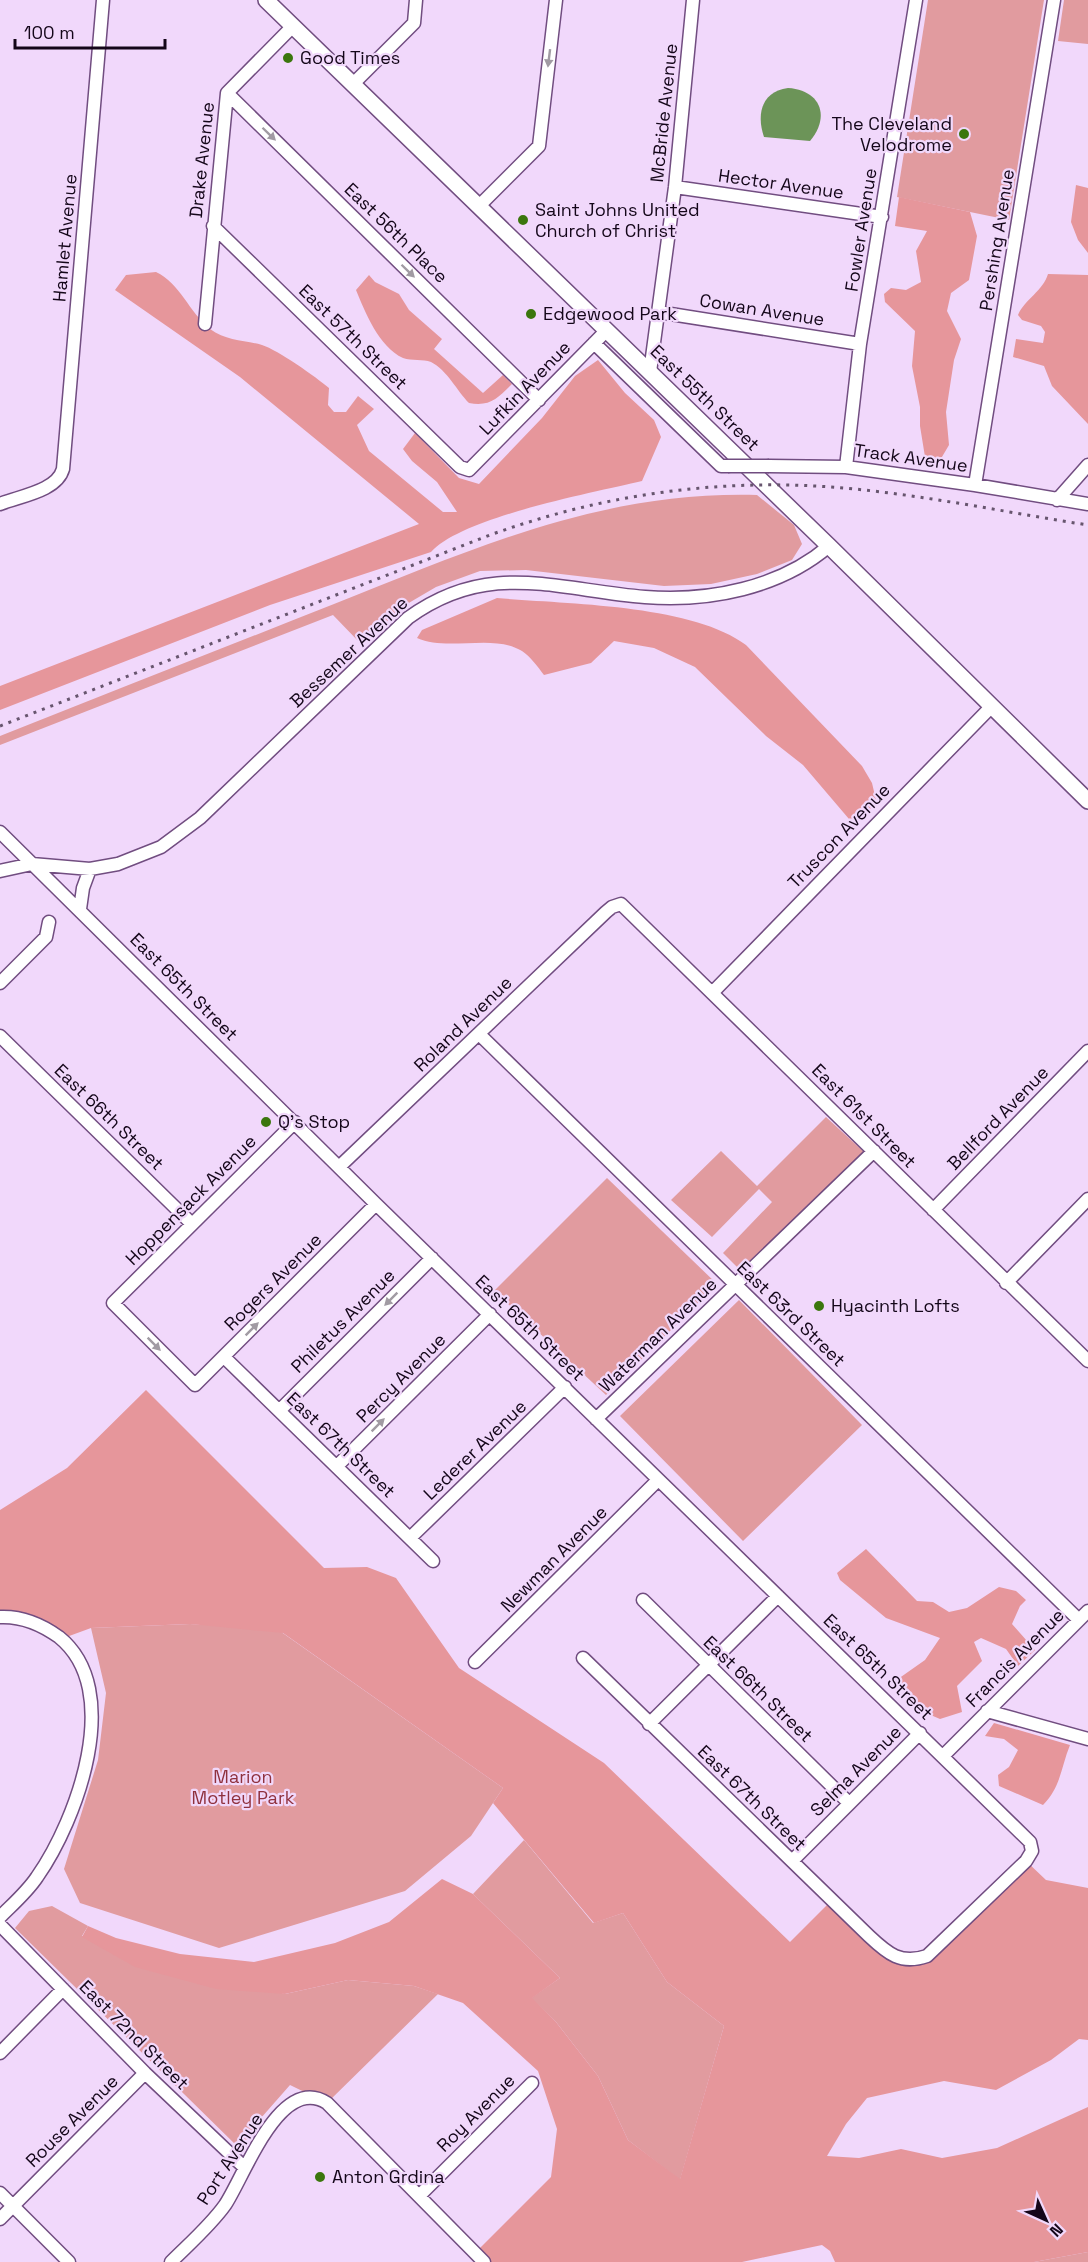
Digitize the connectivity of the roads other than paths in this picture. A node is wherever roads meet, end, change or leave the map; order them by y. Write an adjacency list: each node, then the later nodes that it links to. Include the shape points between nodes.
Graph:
1 (103, 0): 27 (street, Hamlet Avenue, via 60,478)
2 (266, 0): 8 (main road, East 55th Street)
3 (416, 0): 9 (street, via 414,23)
4 (556, 0): 12 (street, one-way to 12, via 539,146)
5 (693, 0): 11 (street, McBride Avenue)
6 (916, 0): 13 (street, Fowler Avenue)
7 (1054, 0): 25 (street, Pershing Avenue)
8 (293, 26): 9 (main road, East 55th Street); 10 (street, Drake Avenue)
9 (353, 84): 12 (main road, East 55th Street)
10 (227, 93): 14 (street, Drake Avenue); 21 (street, East 56th Place, one-way to 21)
11 (675, 187): 13 (street, Hector Avenue); 15 (street, McBride Avenue)
12 (479, 206): 17 (main road, East 55th Street)
13 (882, 217): 19 (street, Fowler Avenue)
14 (213, 226): 16 (street, Drake Avenue); 24 (street, East 57th Street, via 460,467)
15 (658, 312): 19 (street, Cowan Avenue); 20 (street, McBride Avenue)
16 (205, 324)
17 (607, 330): 18 (street, Lufkin Avenue); 20 (main road, East 55th Street)
18 (594, 343): 21 (street, Lufkin Avenue); 23 (street, Track Avenue, bridge, via 721,466)
19 (860, 344): 23 (street, Fowler Avenue)
20 (650, 372): 29 (main road, East 55th Street)
21 (539, 400): 24 (street, Lufkin Avenue)
22 (1088, 465): 26 (street)
23 (846, 467): 25 (street, Track Avenue)
24 (469, 470)
25 (975, 485): 26 (street, Track Avenue)
26 (1056, 500): 28 (street, Track Avenue)
27 (0, 504)
28 (1088, 504)
29 (830, 546): 30 (main road, East 55th Street); 34 (street, Bessemer Avenue, via 808,564 788,573 713,595 645,597 513,581 489,583 443,597 396,629 182,833 141,856)
30 (992, 705): 31 (main road, East 55th Street); 40 (street, Truscon Avenue)
31 (1088, 801)
32 (0, 832): 33 (street, East 65th Street)
33 (32, 864): 34 (street, Bessemer Avenue); 35 (street, Bessemer Avenue); 37 (street, East 65th Street)
34 (90, 869): 37 (street)
35 (0, 871)
36 (612, 907): 40 (street, East 61st Street, via 625,906); 41 (street, Roland Avenue)
37 (80, 909): 44 (street, East 65th Street)
38 (49, 922): 39 (street, via 46,937)
39 (0, 983)
40 (713, 992): 45 (street, East 61st Street)
41 (479, 1034): 46 (street, Roland Avenue); 53 (street, East 63rd Street)
42 (0, 1036): 50 (street, East 66th Street)
43 (1088, 1051): 49 (street, Bellford Avenue)
44 (295, 1122): 46 (street, East 65th Street); 50 (street, Hoppensack Avenue)
45 (874, 1151): 49 (street, East 61st Street); 53 (street, Waterman Avenue)
46 (339, 1167): 48 (street, East 65th Street)
47 (1088, 1199): 52 (street)
48 (376, 1204): 51 (street, East 65th Street); 55 (street, Rogers Avenue, one-way to 48)
49 (933, 1210): 52 (street, East 61st Street)
50 (192, 1224): 57 (street, Hoppensack Avenue, one-way to 57, via 113,1303)
51 (432, 1258): 54 (street, East 65th Street); 59 (street, Philetus Avenue, one-way to 59)
52 (1006, 1283): 56 (street, East 61st Street)
53 (736, 1286): 60 (street, Waterman Avenue); 67 (street, East 63rd Street)
54 (490, 1314): 58 (street, East 65th Street); 61 (street, Percy Avenue, one-way to 54)
55 (224, 1357): 57 (street, Rogers Avenue); 59 (street, East 67th Street)
56 (1088, 1361)
57 (195, 1385)
58 (565, 1387): 60 (street, East 65th Street); 63 (street, Lederer Avenue)
59 (280, 1410): 61 (street, East 67th Street)
60 (596, 1419): 62 (street, East 65th Street)
61 (337, 1466): 63 (street, East 67th Street)
62 (658, 1480): 65 (street, East 65th Street); 70 (street, Newman Avenue)
63 (410, 1538): 64 (street, East 67th Street)
64 (433, 1561)
65 (778, 1596): 71 (street); 74 (street, East 65th Street)
66 (643, 1600): 71 (street, East 66th Street)
67 (1084, 1616): 72 (street, Francis Avenue)
68 (0, 1617): 79 (street, via 15,1616 51,1632 74,1652 90,1688 92,1708 81,1780 61,1835 37,1878)
69 (583, 1658): 73 (street, East 67th Street)
70 (474, 1662)
71 (708, 1665): 73 (street); 77 (street, East 66th Street)
72 (987, 1711): 75 (street); 76 (street, Francis Avenue)
73 (649, 1724): 78 (street, East 67th Street)
74 (920, 1733): 76 (street, East 65th Street); 77 (street, Selma Avenue)
75 (1088, 1739)
76 (943, 1756): 81 (street, East 65th Street, via 1030,1842 1032,1851 927,1956)
77 (849, 1803): 78 (street, Selma Avenue)
78 (792, 1861): 81 (street, East 67th Street, via 886,1952)
79 (0, 1917)
80 (0, 1925): 82 (street, East 72nd Street)
81 (900, 1959)
82 (63, 1989): 83 (street); 84 (street, East 72nd Street)
83 (0, 2053)
84 (145, 2073): 86 (street, East 72nd Street); 89 (street, Rouse Avenue)
85 (531, 2083): 88 (street, Roy Avenue)
86 (245, 2168): 88 (street, Port Avenue, via 259,2142 287,2107 310,2097 327,2103); 92 (street, Port Avenue, via 223,2208)
87 (0, 2193): 89 (street)
88 (420, 2195): 93 (street)
89 (13, 2206): 90 (street, Rouse Avenue); 91 (street)
90 (0, 2220)
91 (69, 2262)
92 (171, 2262)
93 (484, 2262)

